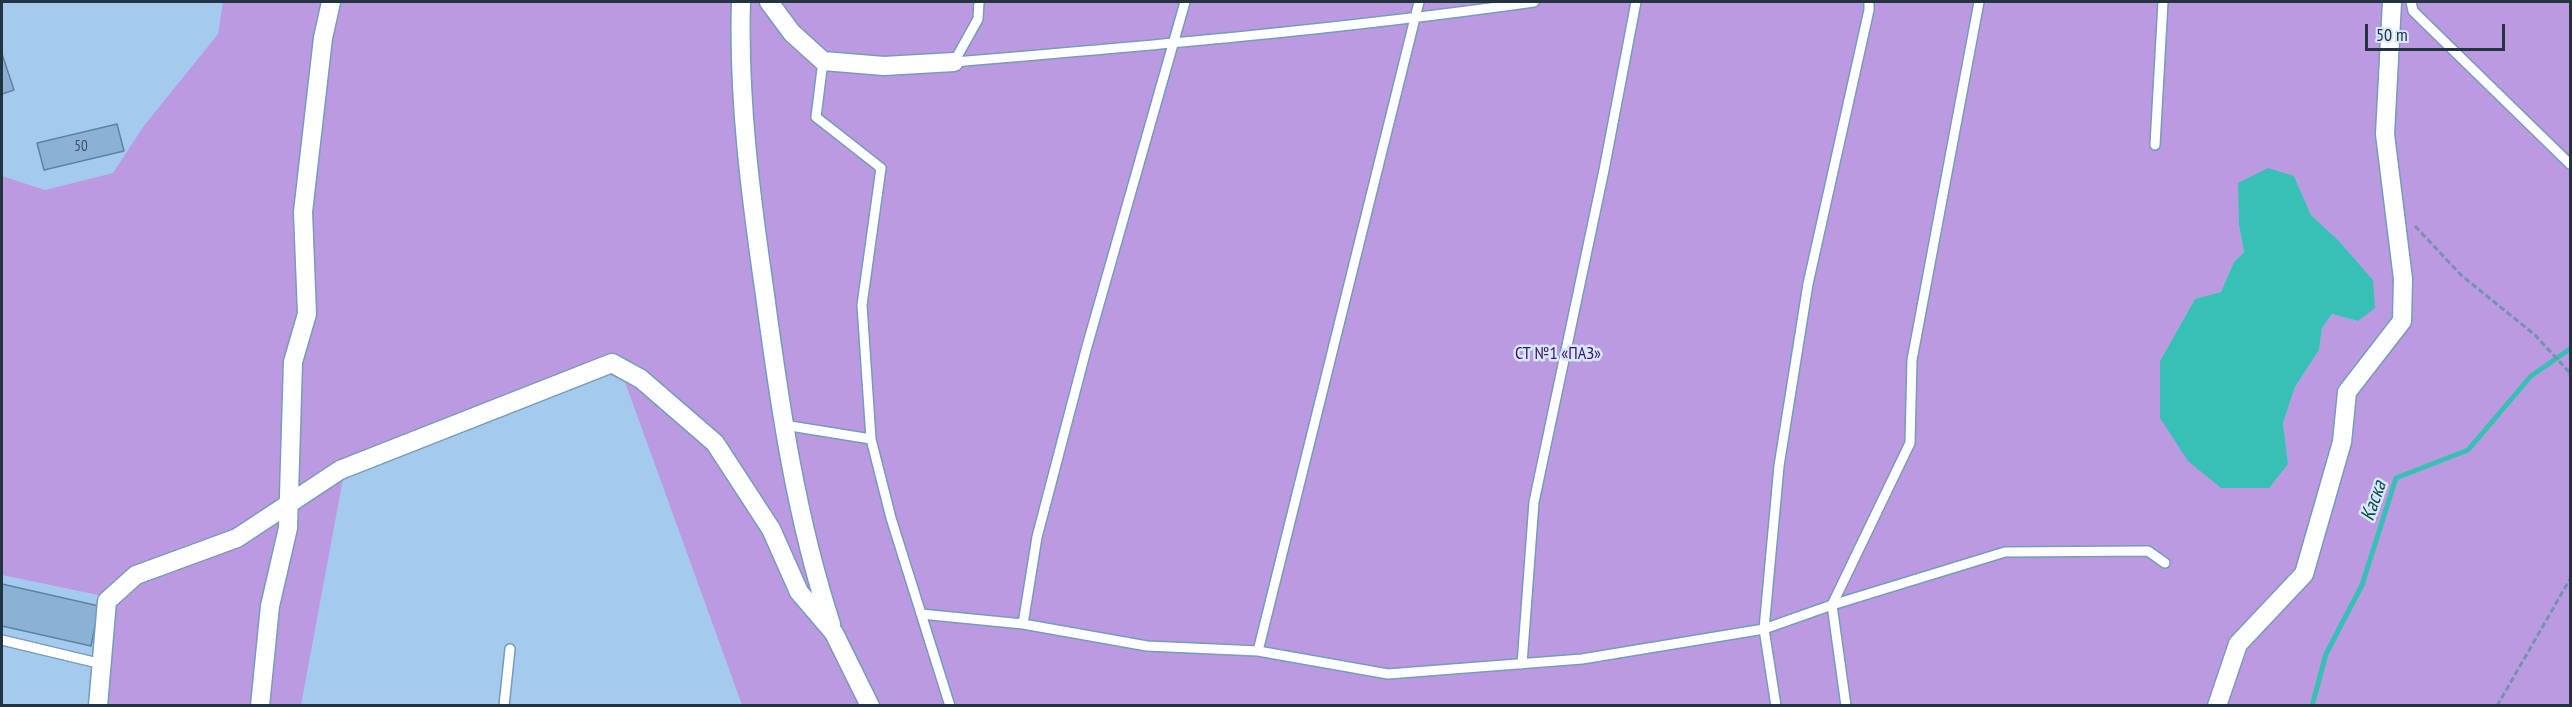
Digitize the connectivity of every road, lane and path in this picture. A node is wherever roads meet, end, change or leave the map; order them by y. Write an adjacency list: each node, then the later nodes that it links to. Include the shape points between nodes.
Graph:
1 (331, 2): 24 (street, via 323,38 303,212 307,314 293,362)
2 (741, 2): 22 (street, via 747,164)
3 (769, 2): 16 (street, via 792,33)
4 (979, 2): 17 (lane, via 978,19)
5 (1185, 2): 15 (lane)
6 (1419, 2): 14 (lane)
7 (1534, 2): 14 (lane)
8 (1636, 2): 36 (lane, via 1534,502)
9 (1869, 2): 30 (lane, via 1806,295 1779,466)
10 (1979, 2): 27 (lane, via 1912,360 1910,443)
11 (2163, 2): 18 (lane)
12 (2392, 2): 44 (street, via 2385,134 2403,279 2402,321 2347,392 2342,442 2304,574 2238,644)
13 (2411, 2): 19 (lane, via 2414,11)
14 (1415, 18): 15 (lane); 34 (lane)
15 (1172, 44): 17 (lane); 29 (lane, via 1037,537)
16 (823, 61): 17 (street, via 884,66); 23 (lane, via 816,117 881,168 862,305)
17 (954, 62)
18 (2155, 145)
19 (2571, 164)
20 (2411, 222): 21 (path, via 2461,275 2535,335)
21 (2571, 373)
22 (784, 425): 23 (lane); 31 (street, via 813,567)
23 (871, 439): 28 (lane)
24 (289, 505): 31 (street, via 340,470 612,363 641,379 715,443 771,529 799,592); 35 (street, via 237,538 136,575 107,601); 38 (street, via 288,528 270,606)
25 (2165, 563): 27 (lane, via 2148,551 2005,552)
26 (2571, 579): 45 (path)
27 (1832, 605): 30 (lane); 43 (lane)
28 (921, 614): 29 (lane); 41 (lane)
29 (1023, 624): 34 (lane, via 1147,646)
30 (1764, 629): 36 (lane, via 1582,659); 42 (lane)
31 (834, 633): 40 (street)
32 (2, 640): 35 (lane)
33 (510, 649): 39 (lane)
34 (1258, 651): 36 (lane, via 1388,674)
35 (102, 664): 37 (street)
36 (1522, 664)
37 (98, 705)
38 (260, 705)
39 (504, 705)
40 (870, 705)
41 (950, 705)
42 (1776, 705)
43 (1846, 705)
44 (2217, 705)
45 (2498, 705)

